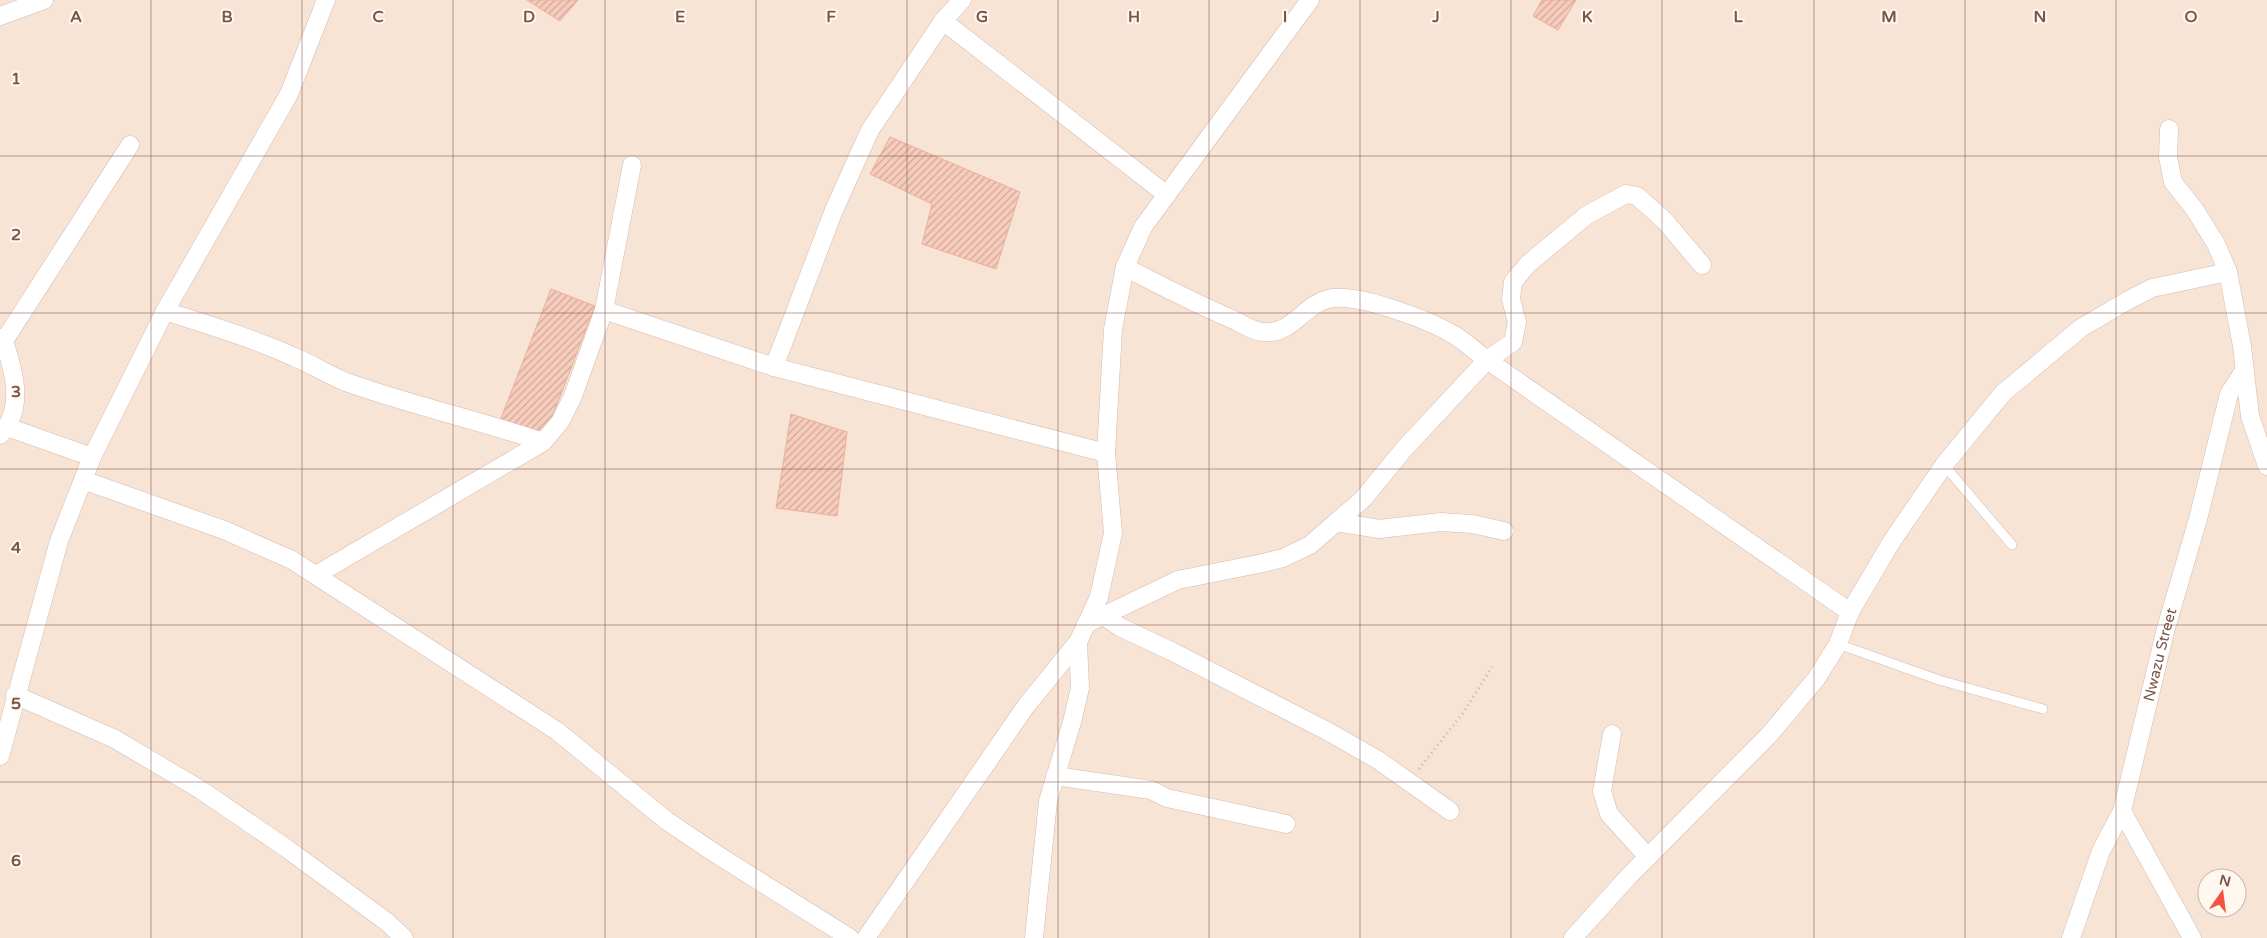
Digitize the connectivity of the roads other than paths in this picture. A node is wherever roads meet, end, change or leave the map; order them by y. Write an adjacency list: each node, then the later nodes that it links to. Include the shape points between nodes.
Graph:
1 (44, 0): 5 (street)
2 (326, 0): 15 (street, via 289,94)
3 (962, 0): 6 (street)
4 (1310, 0): 10 (street)
5 (0, 16)
6 (943, 21): 10 (street); 18 (street, via 870,130 834,210)
7 (2169, 129): 13 (street, via 2168,156 2173,182 2216,244)
8 (130, 145): 16 (street)
9 (632, 165): 14 (street)
10 (1167, 195): 12 (street, via 1143,227)
11 (1702, 265): 17 (street, via 1658,215 1637,196 1626,194 1587,215 1528,264 1514,282 1511,298 1516,322 1513,342)
12 (1125, 268): 17 (street, via 1261,332 1290,326 1327,299 1350,299 1375,303 1454,335); 22 (street, via 1113,330)
13 (2228, 272): 19 (street); 24 (street, via 2152,288 2081,328 2003,393)
14 (604, 310): 18 (street); 21 (street, via 573,396 560,422)
15 (165, 311): 21 (street, via 244,336 342,381); 23 (street)
16 (2, 340): 20 (street, via 15,372 15,403)
17 (1487, 360): 27 (street, via 1404,449 1363,499); 31 (street)
18 (774, 367): 22 (street)
19 (2244, 371): 25 (street, via 2250,416); 42 (street, Nwazu Street, via 2229,394 2198,519 2166,628)
20 (4, 431): 23 (street)
21 (543, 442): 30 (street)
22 (1106, 453): 33 (street, via 1113,534 1099,597)
23 (92, 457): 26 (street)
24 (1944, 465): 29 (lane); 31 (street, via 1892,541)
25 (2267, 466)
26 (83, 480): 30 (street, via 258,544); 36 (street, via 60,542)
27 (1336, 522): 28 (street, via 1379,529 1441,522); 32 (street, via 1310,545 1283,558 1178,580)
28 (1504, 530)
29 (2012, 545)
30 (316, 575): 46 (street, via 557,731 668,821)
31 (1850, 612): 35 (street)
32 (1105, 617): 33 (street); 41 (street, via 1329,732 1409,781)
33 (1086, 624): 34 (street)
34 (1078, 642): 40 (street, via 1080,688); 47 (street, via 1026,706)
35 (1838, 644): 37 (lane, via 1939,680); 44 (street, via 1816,679 1769,736)
36 (16, 695): 39 (street); 45 (street, via 115,739 200,790 286,848)
37 (2043, 709)
38 (1612, 734): 44 (street, via 1602,791 1609,814)
39 (0, 756)
40 (1055, 776): 43 (street, via 1151,790 1167,798); 48 (street, via 1048,801)
41 (1450, 811)
42 (2122, 811): 50 (street, Nwazu Street, via 2101,850); 51 (street)
43 (1286, 824)
44 (1648, 857): 49 (street)
45 (404, 938)
46 (850, 938)
47 (866, 938)
48 (1034, 938)
49 (1573, 938)
50 (2071, 938)
51 (2192, 938)

